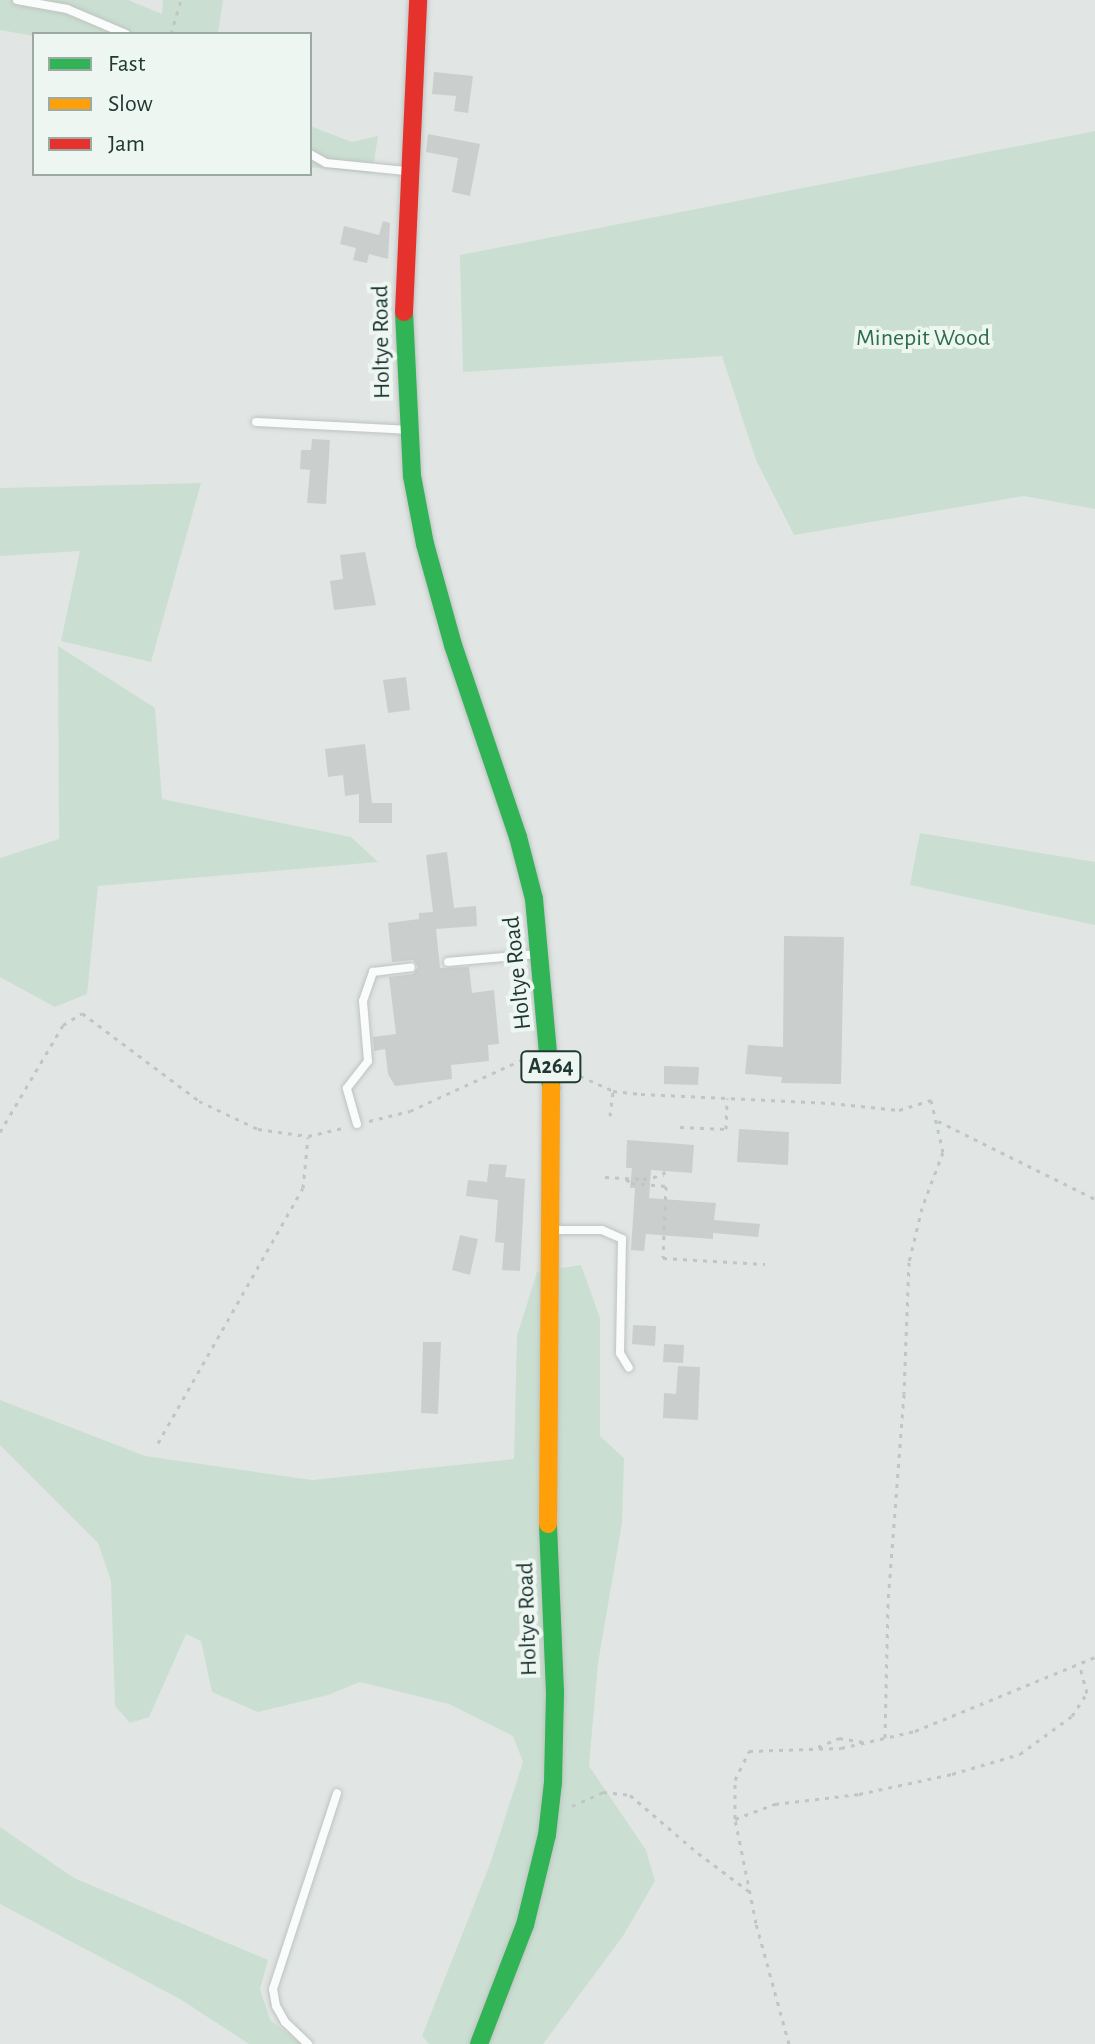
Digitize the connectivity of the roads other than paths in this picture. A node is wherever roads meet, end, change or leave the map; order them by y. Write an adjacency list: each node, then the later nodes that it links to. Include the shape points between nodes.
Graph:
1 (17, 0): 3 (lane, via 67,9)
2 (418, 0): 5 (main road, Holtye Road / A264)
3 (121, 32)
4 (312, 155): 5 (lane, via 326,163)
5 (409, 171): 7 (main road, Holtye Road / A264, via 403,285)
6 (256, 422): 7 (lane)
7 (409, 430): 8 (main road, Holtye Road / A264, via 425,544 518,837)
8 (542, 954): 9 (lane); 12 (main road, Holtye Road / A264, via 550,1048)
9 (448, 962)
10 (411, 967): 11 (lane, via 373,972 363,1001 368,1061 347,1088)
11 (357, 1124)
12 (552, 1230): 13 (lane, via 602,1230 622,1239 620,1353); 16 (main road, Holtye Road / A264, via 548,1534 555,1692 549,1818 525,1925)
13 (629, 1368)
14 (337, 1793): 15 (lane, via 273,1989 285,2022)
15 (308, 2044)
16 (479, 2044)

